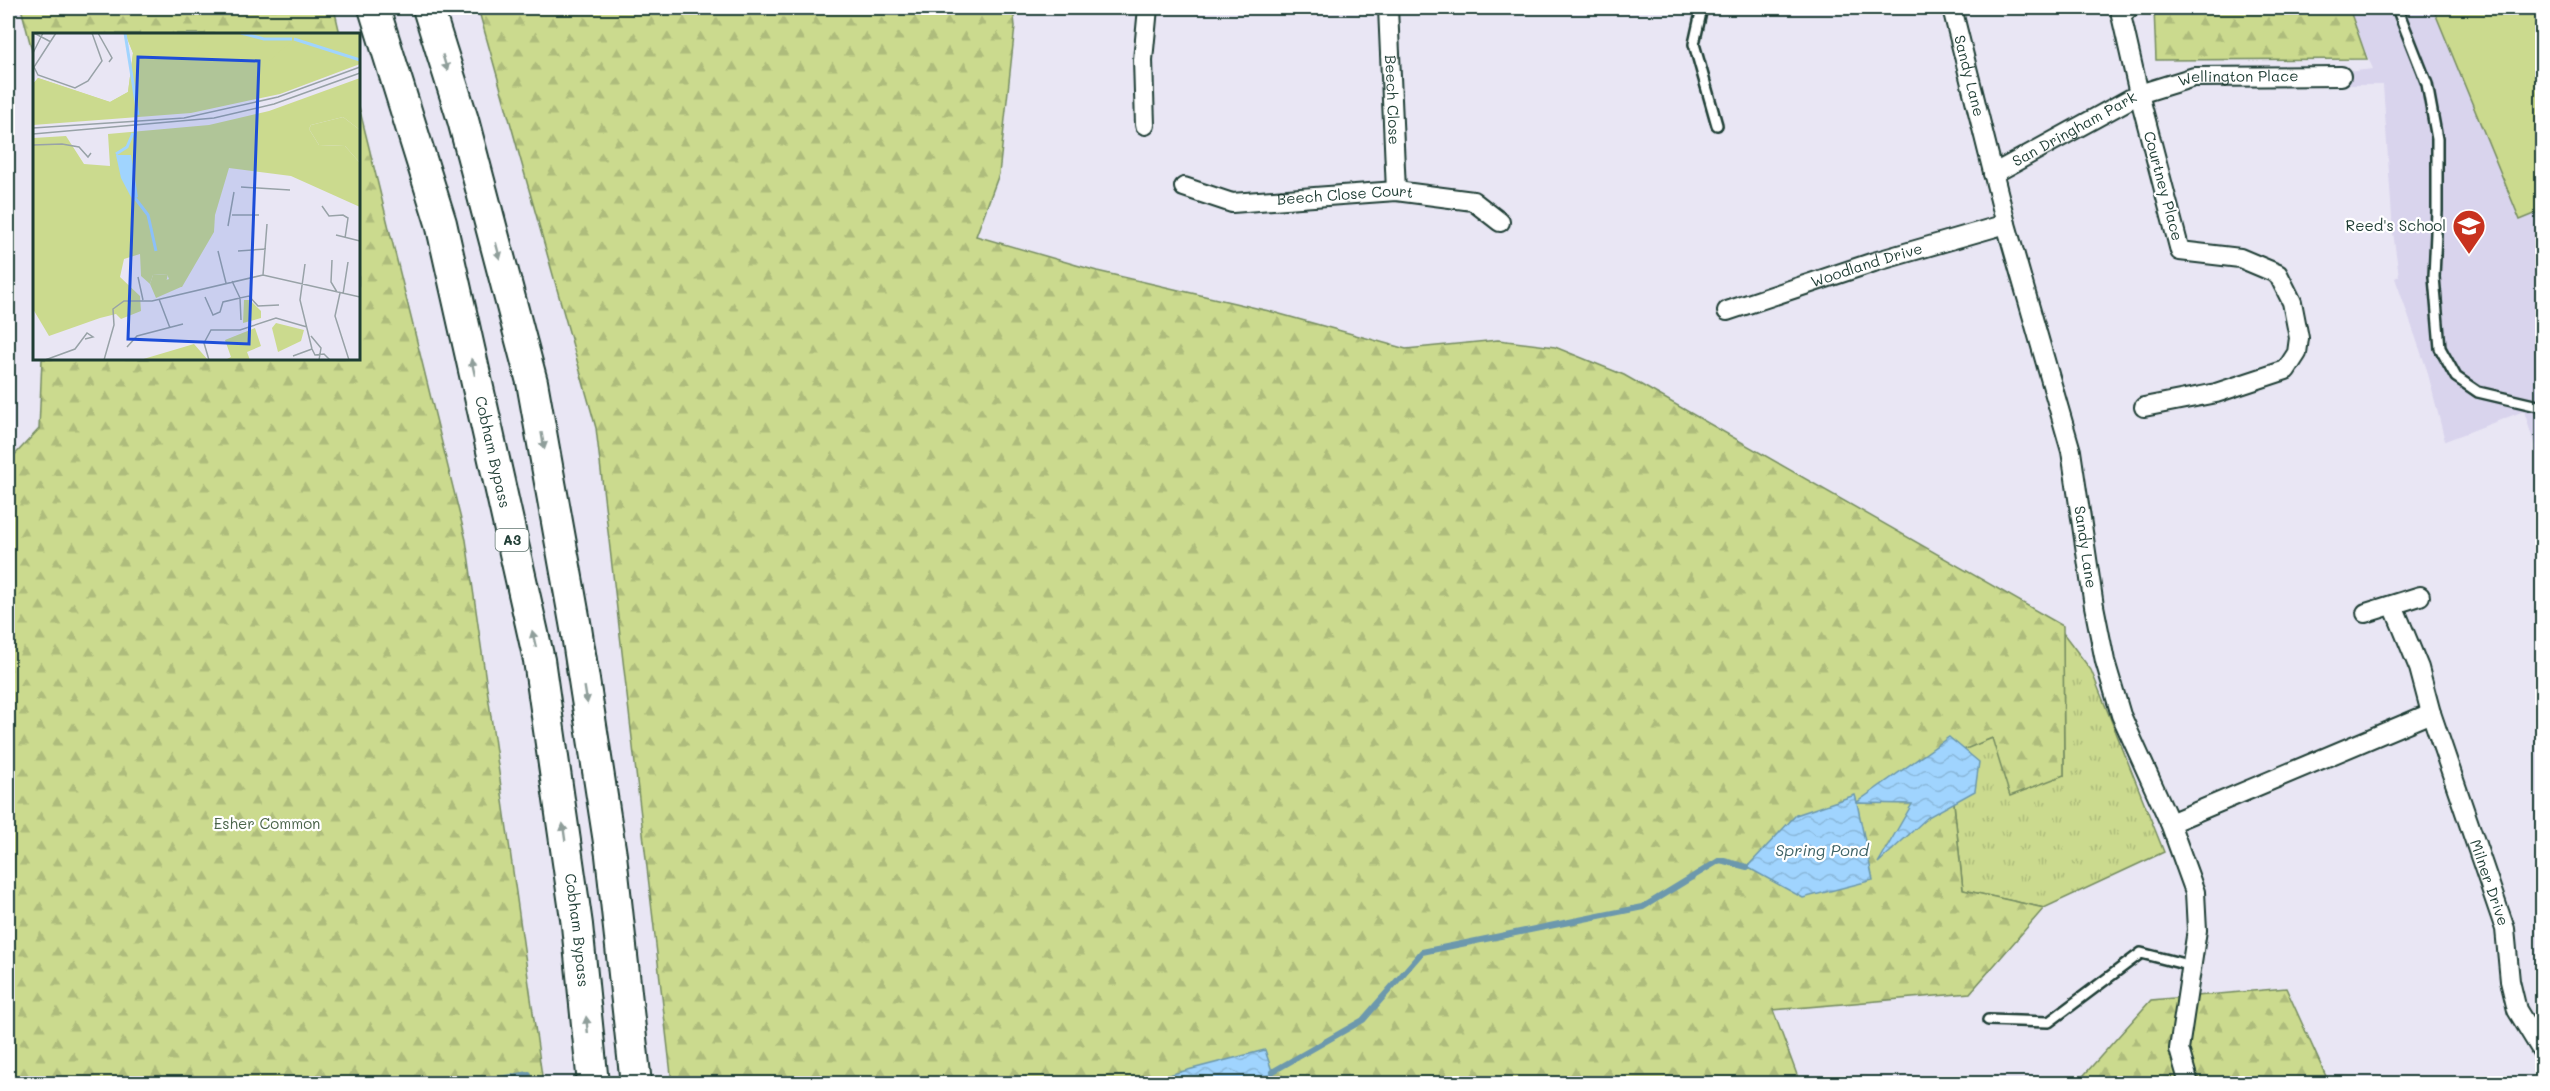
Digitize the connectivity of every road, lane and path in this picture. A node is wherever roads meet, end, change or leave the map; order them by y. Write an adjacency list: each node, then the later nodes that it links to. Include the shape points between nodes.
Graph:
1 (375, 8): 29 (highway, Cobham Bypass / A3, one-way to 1, via 577,925 539,660 441,223)
2 (428, 8): 30 (highway, one-way to 30, via 463,120 532,382 611,855)
3 (1148, 8): 11 (street, via 1143,60)
4 (1388, 8): 15 (street, Beech Close)
5 (1702, 8): 12 (lane, via 1694,44)
6 (1952, 8): 13 (street, Sandy Lane)
7 (2129, 8): 10 (street, San Dringham Park, via 2121,15)
8 (2397, 8): 19 (lane, via 2427,84 2437,138 2434,277 2440,348 2456,377 2478,392)
9 (2341, 76): 10 (street, Wellington Place, via 2194,76)
10 (2139, 94): 13 (street, San Dringham Park); 20 (street, Courtney Place, via 2180,251 2240,258 2278,274 2292,302 2299,338 2297,353 2286,370 2216,393)
11 (1145, 125)
12 (1717, 125)
13 (1993, 174): 17 (street, Sandy Lane)
14 (1184, 187): 15 (street, Beech Close Court, via 1232,202)
15 (1396, 191): 16 (street, Beech Close Court, via 1473,201)
16 (1500, 222)
17 (2006, 224): 18 (street, Woodland Drive, via 1874,261); 25 (street, Sandy Lane, via 2071,451 2105,661 2121,715)
18 (1727, 311)
19 (2542, 406)
20 (2144, 407)
21 (2420, 596): 22 (street)
22 (2394, 605): 23 (street); 24 (street, Milner Drive, via 2419,668)
23 (2366, 613)
24 (2431, 713): 25 (street); 28 (street, Milner Drive, via 2505,929 2517,1010)
25 (2170, 823): 26 (street, Sandy Lane, via 2195,892 2197,930)
26 (2192, 966): 27 (lane, via 2141,953 2049,1022); 31 (street, Sandy Lane, via 2179,1049)
27 (1988, 1020)
28 (2542, 1051)
29 (593, 1083)
30 (636, 1083)
31 (2189, 1083)

